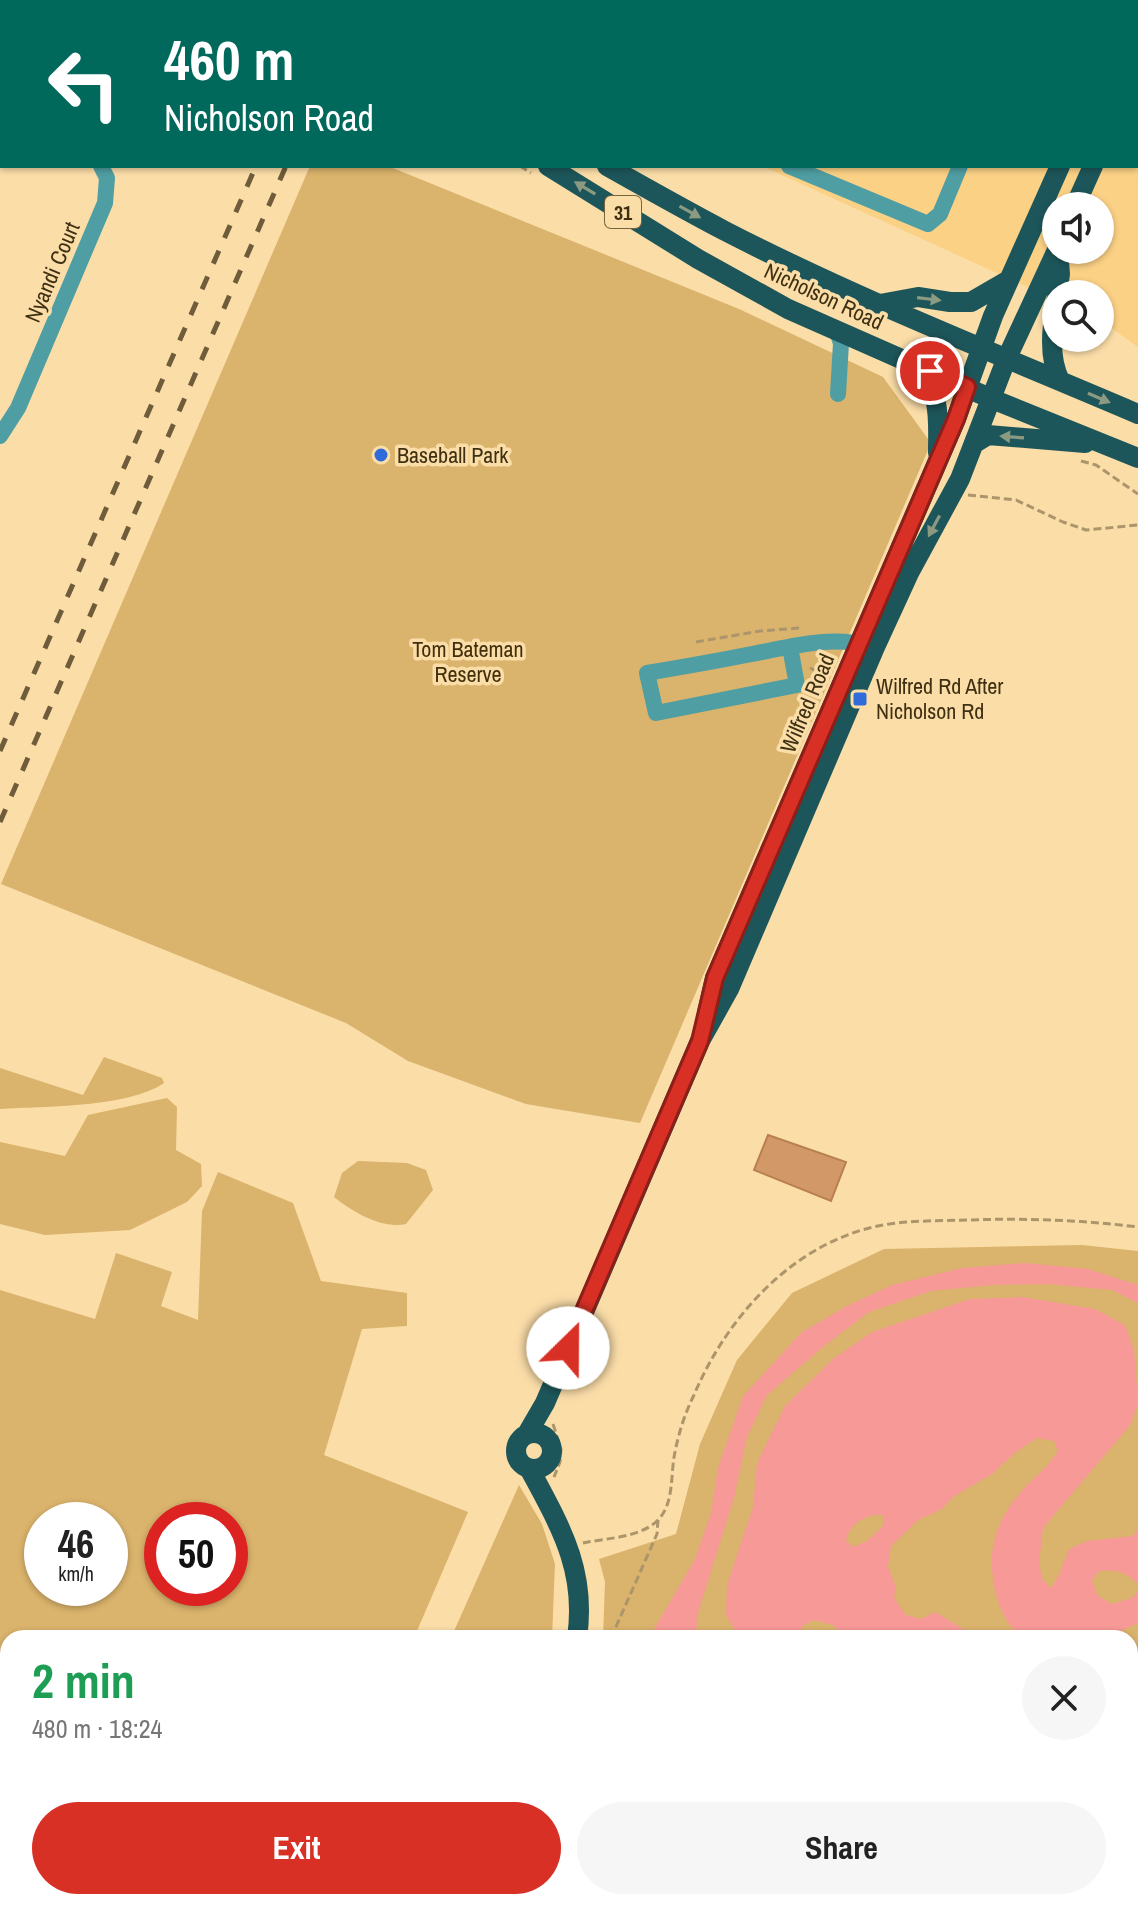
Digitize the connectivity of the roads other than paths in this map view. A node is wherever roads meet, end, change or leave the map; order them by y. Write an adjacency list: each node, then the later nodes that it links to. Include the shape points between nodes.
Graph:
1 (102, 168): 22 (street, Nyandi Court, via 107,178 105,203 18,408)
2 (551, 168): 12 (main road, Nicholson Road / 31, one-way to 2, via 698,259)
3 (611, 168): 11 (main road, Nicholson Road / 31, one-way to 11, via 724,231)
4 (794, 168): 5 (street, via 928,224 940,214)
5 (959, 168)
6 (1059, 168): 10 (main road, Wilfred Road)
7 (1092, 168): 8 (main road)
8 (1081, 192)
9 (1051, 264): 15 (main road, Wilfred Road)
10 (1009, 280): 11 (main road, one-way to 10, via 918,297 971,302); 13 (main road, Wilfred Road)
11 (880, 304): 13 (main road, Nicholson Road / 31)
12 (836, 329): 16 (main road, Nicholson Road / 31); 19 (street, via 841,343)
13 (980, 349): 15 (main road, Nicholson Road / 31); 18 (main road, Wilfred Road)
14 (1054, 352): 17 (main road)
15 (1006, 360): 17 (main road, Nicholson Road / 31); 20 (main road, Wilfred Road)
16 (911, 362): 18 (main road, Nicholson Road / 31); 26 (main road, via 928,379 938,406)
17 (1060, 381): 21 (main road, Nicholson Road / 31, one-way to 21)
18 (967, 387): 20 (main road, Nicholson Road / 31); 26 (main road, Wilfred Road)
19 (838, 394)
20 (992, 399): 23 (main road, Wilfred Road); 24 (main road, Nicholson Road / 31)
21 (1138, 414)
22 (0, 436)
23 (975, 443): 24 (main road, one-way to 23, via 988,435); 28 (main road, Wilfred Road, one-way to 28)
24 (1106, 445): 25 (main road, Nicholson Road / 31)
25 (1138, 458)
26 (938, 460): 28 (main road, Wilfred Road)
27 (796, 642): 27 (street, via 647,673 656,713 797,685); 28 (street)
28 (867, 645): 29 (main road, Wilfred Road, via 729,989 700,1041)
29 (542, 1423): 30 (main road, via 552,1451); 30 (main road, via 518,1442 516,1453 521,1464)
30 (543, 1480): 31 (main road, via 574,1562 580,1597)
31 (578, 1630)

